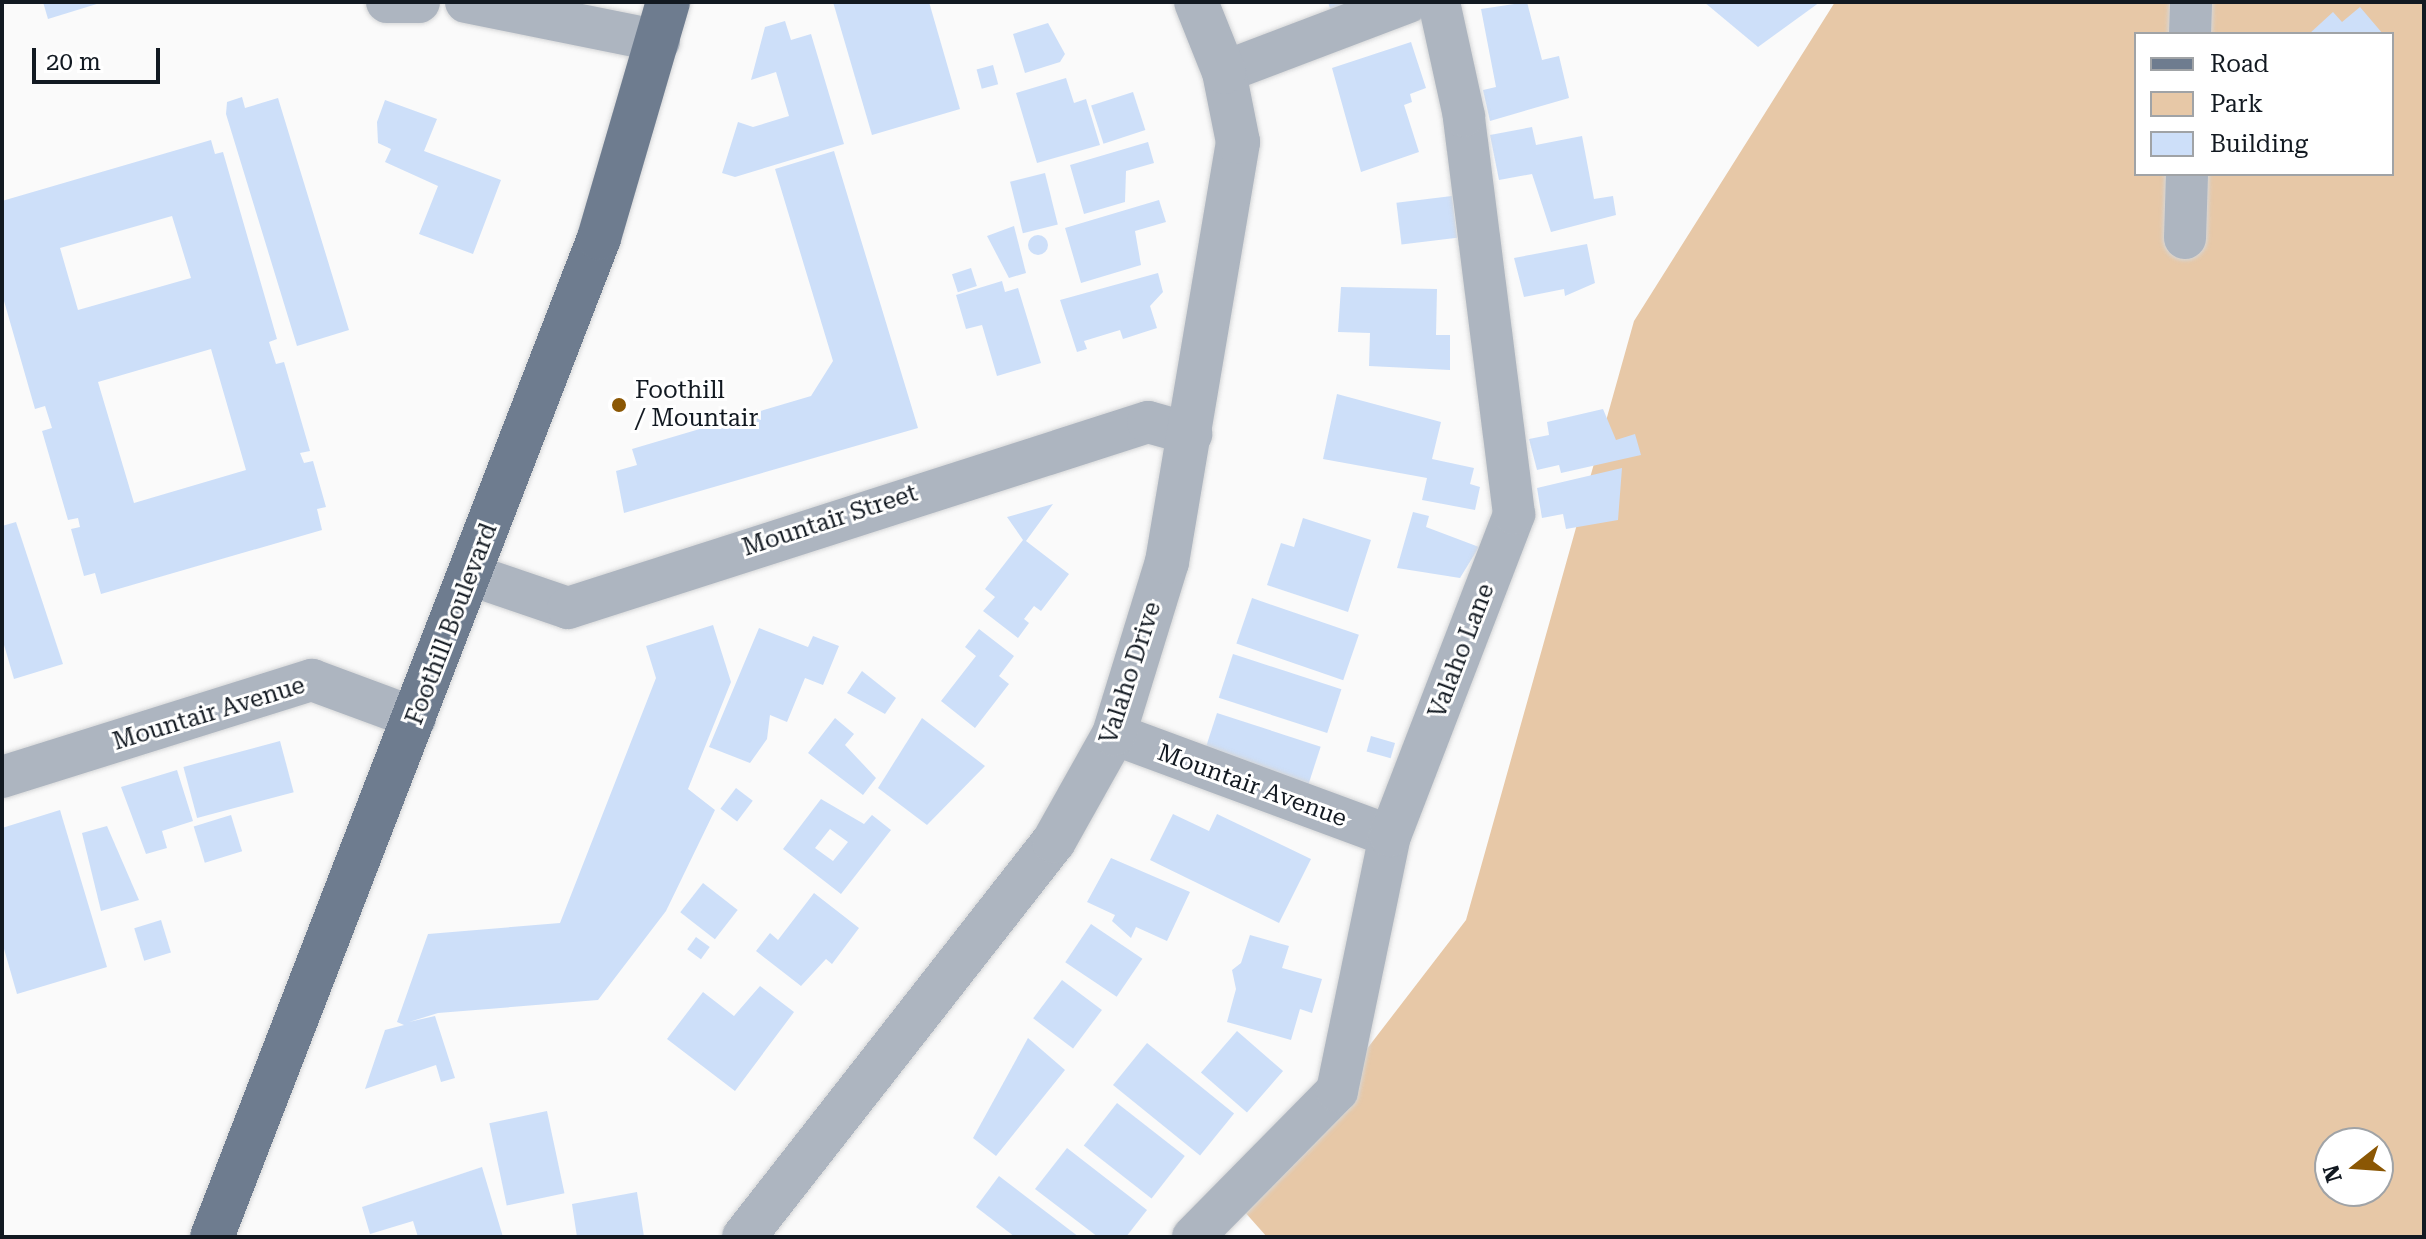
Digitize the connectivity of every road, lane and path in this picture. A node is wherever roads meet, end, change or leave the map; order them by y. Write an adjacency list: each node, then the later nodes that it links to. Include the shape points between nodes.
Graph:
1 (387, 2): 2 (street)
2 (419, 2)
3 (466, 2): 8 (street)
4 (1196, 2): 10 (street, Valaho Drive)
5 (1408, 2): 10 (street)
6 (1439, 2): 18 (street, Valaho Lane, via 1464,116 1514,514)
7 (2191, 2): 9 (street)
8 (664, 21): 14 (main road, Foothill Boulevard, via 599,238)
9 (2190, 32)
10 (1224, 72): 13 (street, Valaho Drive, via 1238,142)
11 (2187, 176): 12 (street)
12 (2185, 238)
13 (1191, 434): 14 (street, Mountair Street, via 1148,422 568,608); 16 (street, Valaho Drive, via 1167,562)
14 (471, 575): 15 (main road, Foothill Boulevard)
15 (415, 718): 17 (street, Mountair Avenue, via 312,680); 19 (main road, Foothill Boulevard)
16 (1114, 734): 18 (street, Mountair Avenue); 20 (street, Valaho Drive, via 1054,841)
17 (2, 777)
18 (1390, 836): 21 (street, Valaho Lane, via 1337,1091)
19 (212, 1237)
20 (744, 1237)
21 (1193, 1237)

